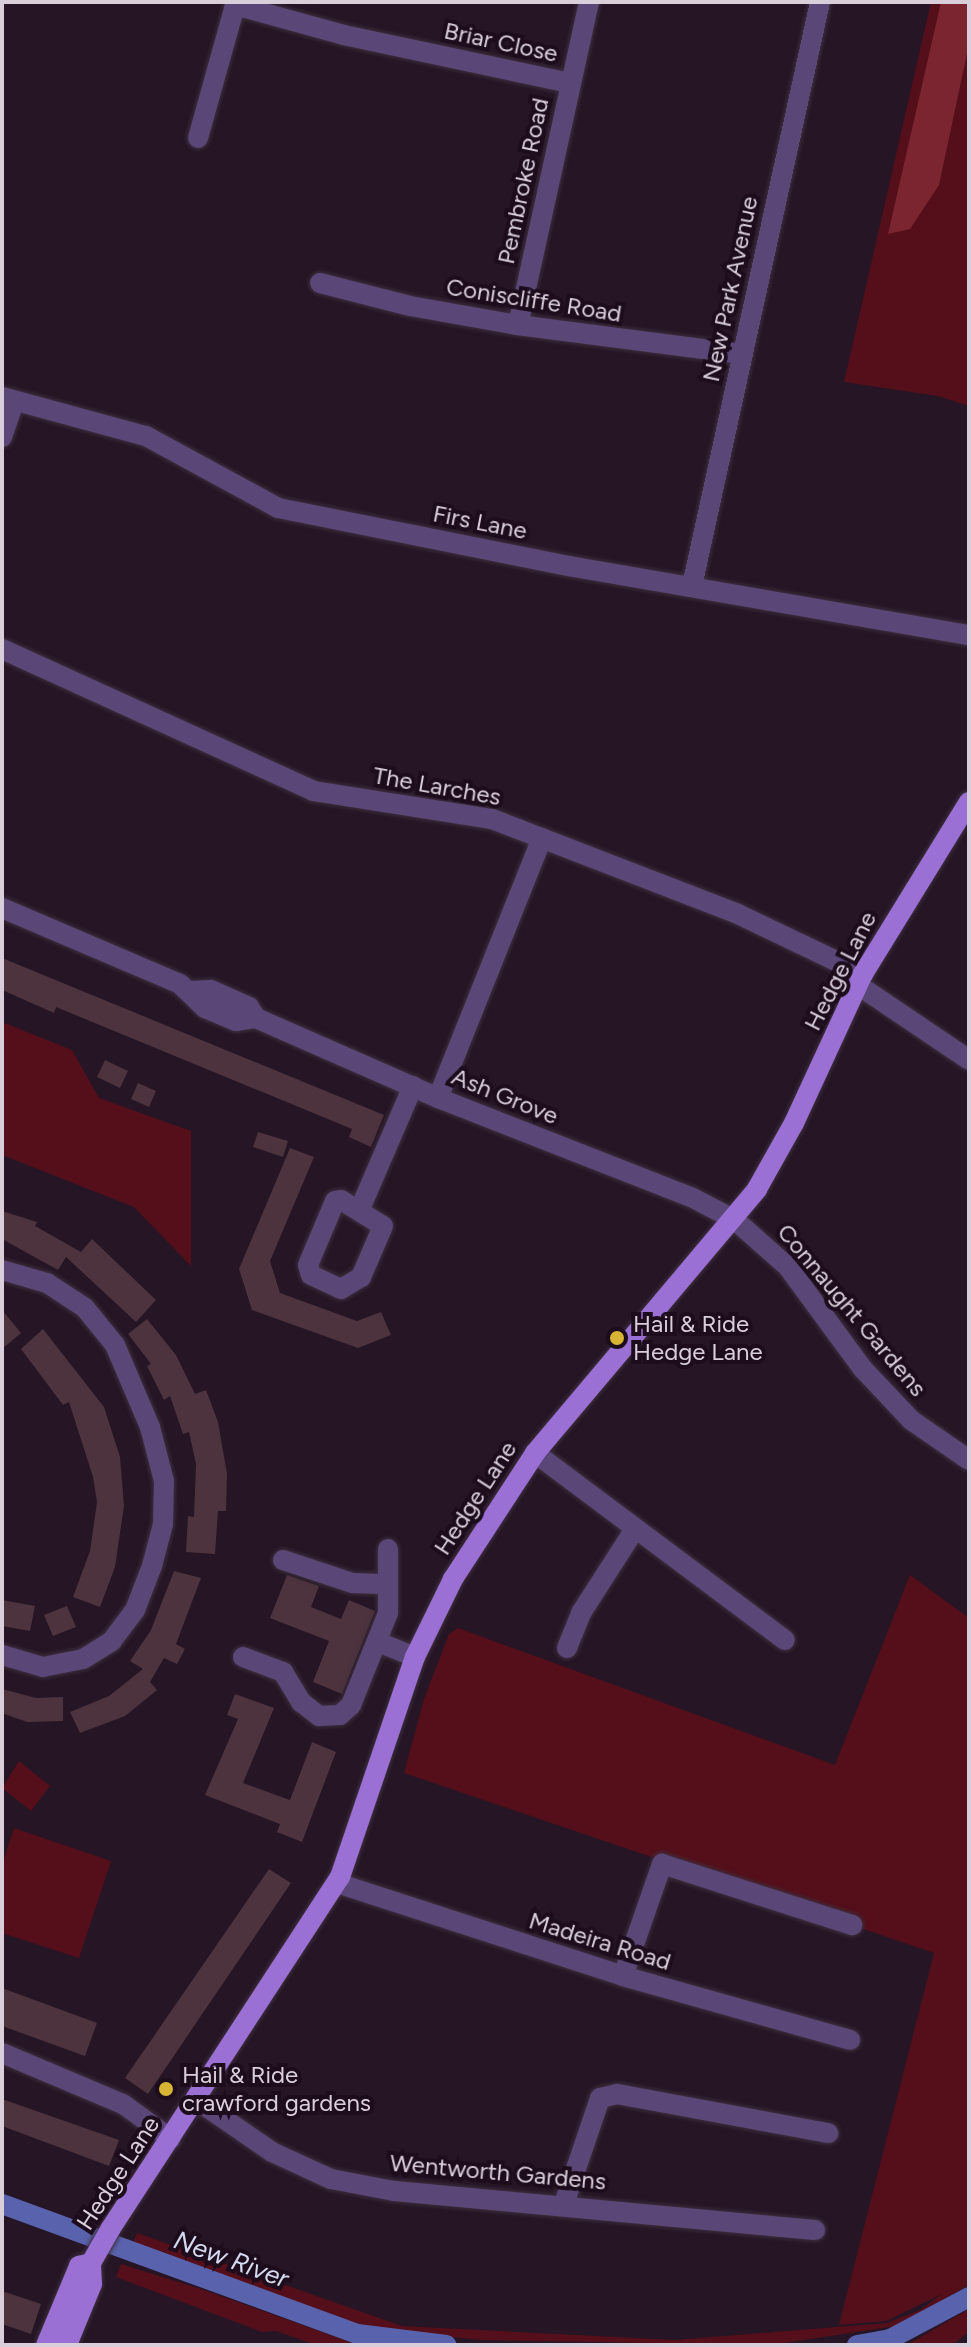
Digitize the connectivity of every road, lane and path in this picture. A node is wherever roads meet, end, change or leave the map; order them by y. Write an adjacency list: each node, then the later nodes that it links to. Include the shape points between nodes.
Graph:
1 (589, 2): 4 (street, Pembroke Road)
2 (820, 2): 8 (street, New Park Avenue)
3 (235, 4): 4 (street, Briar Close, via 344,35); 5 (street)
4 (570, 83): 7 (street, Pembroke Road)
5 (198, 138)
6 (320, 283): 7 (street, Coniscliffe Road)
7 (518, 325): 8 (street, Coniscliffe Road)
8 (742, 354): 11 (street, New Park Avenue)
9 (8, 399): 10 (street); 11 (street, Firs Lane, via 146,436 278,508)
10 (2, 437)
11 (692, 586): 12 (street, Firs Lane)
12 (969, 635)
13 (2, 649): 15 (street, The Larches, via 313,791 492,819)
14 (969, 802): 17 (main road, Hedge Lane)
15 (542, 838): 17 (street, The Larches, via 738,914); 20 (street)
16 (2, 908): 19 (street, Ash Grove, via 191,991 211,990 249,1007 256,1018)
17 (861, 980): 18 (street, The Larches); 22 (main road, Hedge Lane, via 794,1123)
18 (969, 1060)
19 (413, 1086): 20 (street, Ash Grove); 21 (street)
20 (438, 1098): 22 (street, Ash Grove, via 691,1197)
21 (360, 1209)
22 (735, 1220): 24 (main road, Hedge Lane); 25 (street, Connaught Gardens, via 788,1267 863,1369 911,1420)
23 (2, 1270): 33 (street, via 47,1283 85,1308 115,1345 150,1427 164,1481 163,1524 152,1566 135,1610 112,1641 83,1659 43,1667)
24 (535, 1453): 26 (street); 35 (main road, Hedge Lane, via 453,1579)
25 (969, 1460)
26 (635, 1529): 30 (street); 32 (street, via 581,1613)
27 (388, 1549): 29 (street)
28 (283, 1560): 29 (street, via 352,1583)
29 (387, 1584): 31 (street, via 388,1613)
30 (785, 1640)
31 (378, 1642): 34 (street, via 351,1705 340,1715 319,1716 301,1702 283,1672); 35 (street)
32 (567, 1648)
33 (2, 1655)
34 (243, 1657)
35 (415, 1657): 36 (main road, Hedge Lane, via 357,1838)
36 (337, 1883): 38 (street, Madeira Road); 41 (main road, Hedge Lane)
37 (852, 1925): 38 (street, via 662,1864)
38 (623, 1976): 39 (street, Madeira Road)
39 (850, 2040)
40 (2, 2053): 43 (street, via 123,2104)
41 (198, 2101): 43 (main road, Hedge Lane); 44 (street, Wentworth Gardens, via 272,2152 331,2179 394,2191)
42 (828, 2133): 44 (street, via 617,2094 600,2098)
43 (171, 2139): 46 (main road, Hedge Lane)
44 (564, 2204): 45 (street, Wentworth Gardens)
45 (815, 2230)
46 (92, 2261): 47 (main road, Hedge Lane, via 79,2266); 48 (main road, Hedge Lane, via 92,2284)
47 (46, 2345)
48 (67, 2345)

